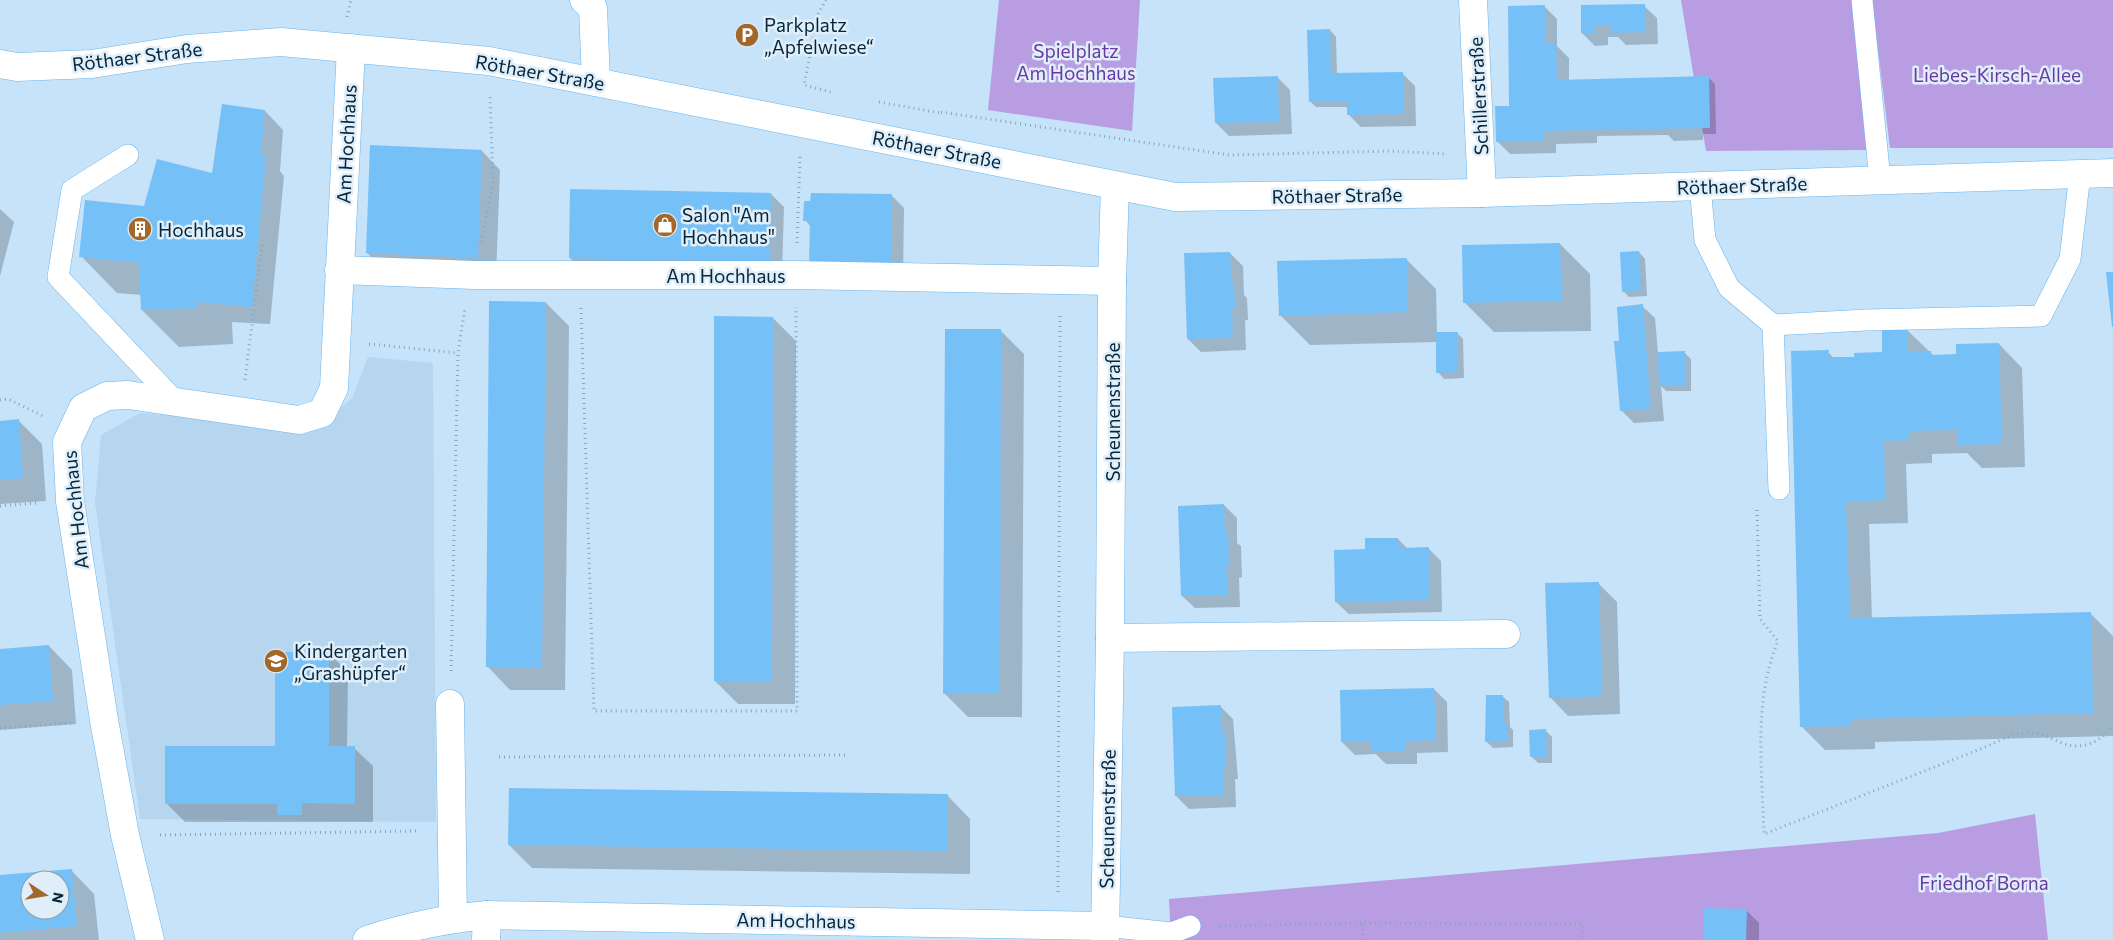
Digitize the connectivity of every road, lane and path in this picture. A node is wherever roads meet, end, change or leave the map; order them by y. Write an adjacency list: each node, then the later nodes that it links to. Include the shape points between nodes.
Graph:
1 (584, 0): 8 (street, via 593,8)
2 (826, 0): 9 (path, via 818,14 804,86)
3 (1473, 0): 15 (street, Schillerstraße)
4 (1862, 0): 18 (lane)
5 (351, 48): 6 (street, Röthaer Straße); 7 (street, Röthaer Straße, via 281,42 187,49 92,64 17,67); 23 (street, Am Hochhaus)
6 (489, 61): 8 (street, Röthaer Straße); 28 (path, via 493,185)
7 (0, 64)
8 (596, 82): 12 (street, Röthaer Straße)
9 (841, 95)
10 (877, 102): 11 (path)
11 (941, 112): 13 (path); 15 (path, via 1229,155 1391,150)
12 (801, 124): 13 (street, Röthaer Straße); 25 (path)
13 (933, 148): 19 (street, Röthaer Straße)
14 (128, 155): 33 (lane, via 72,190 58,277)
15 (1481, 159): 21 (street, Schillerstraße)
16 (2113, 173): 17 (street, Röthaer Straße)
17 (2080, 174): 18 (street, Röthaer Straße); 29 (lane, via 2070,260 2041,316)
18 (1880, 180): 20 (street, Röthaer Straße)
19 (1115, 186): 21 (street, Röthaer Straße, via 1175,197); 27 (street, Scheunenstraße)
20 (1700, 186): 21 (street, Röthaer Straße); 29 (lane, via 1705,240 1729,288)
21 (1482, 193)
22 (262, 244): 34 (path)
23 (340, 270): 28 (street, Am Hochhaus); 30 (street, Am Hochhaus)
24 (580, 274): 25 (street, Am Hochhaus); 25 (path, via 594,711 797,711); 28 (street, Am Hochhaus)
25 (796, 275): 26 (street, Am Hochhaus)
26 (1060, 280): 27 (street, Am Hochhaus); 50 (path)
27 (1112, 281): 38 (street, Scheunenstraße)
28 (471, 287): 31 (path)
29 (1773, 325): 36 (lane)
30 (338, 341): 31 (path); 34 (street, Am Hochhaus, via 334,388 322,414 299,420)
31 (458, 354): 39 (path)
32 (0, 400): 35 (path, via 8,400)
33 (176, 402): 34 (street, Am Hochhaus); 35 (street, Am Hochhaus, via 128,395 106,396 83,408)
34 (241, 412)
35 (73, 431): 41 (street, Am Hochhaus, via 67,442 70,501)
36 (1779, 489): 42 (path, via 1756,490 1760,619 1778,641 1769,662 1761,723 1764,834 2014,734 2033,733 2064,744 2084,746 2105,736)
37 (1506, 634): 38 (street)
38 (1110, 638): 53 (street, Scheunenstraße)
39 (452, 651)
40 (450, 704): 46 (street)
41 (104, 720): 43 (path); 47 (street, Am Hochhaus)
42 (2113, 726)
43 (0, 728)
44 (845, 755): 45 (path)
45 (499, 757)
46 (452, 830): 47 (path); 48 (street)
47 (125, 835): 54 (street, Am Hochhaus)
48 (453, 919): 52 (street, Am Hochhaus); 55 (street, Am Hochhaus)
49 (1363, 923): 51 (path); 56 (path); 57 (path, via 1583,924)
50 (1057, 925): 52 (street, Am Hochhaus); 53 (street, Am Hochhaus)
51 (1190, 926): 53 (lane, via 1171,933)
52 (486, 928)
53 (1105, 933)
54 (150, 940)
55 (367, 940)
56 (1363, 940)
57 (1584, 940)

